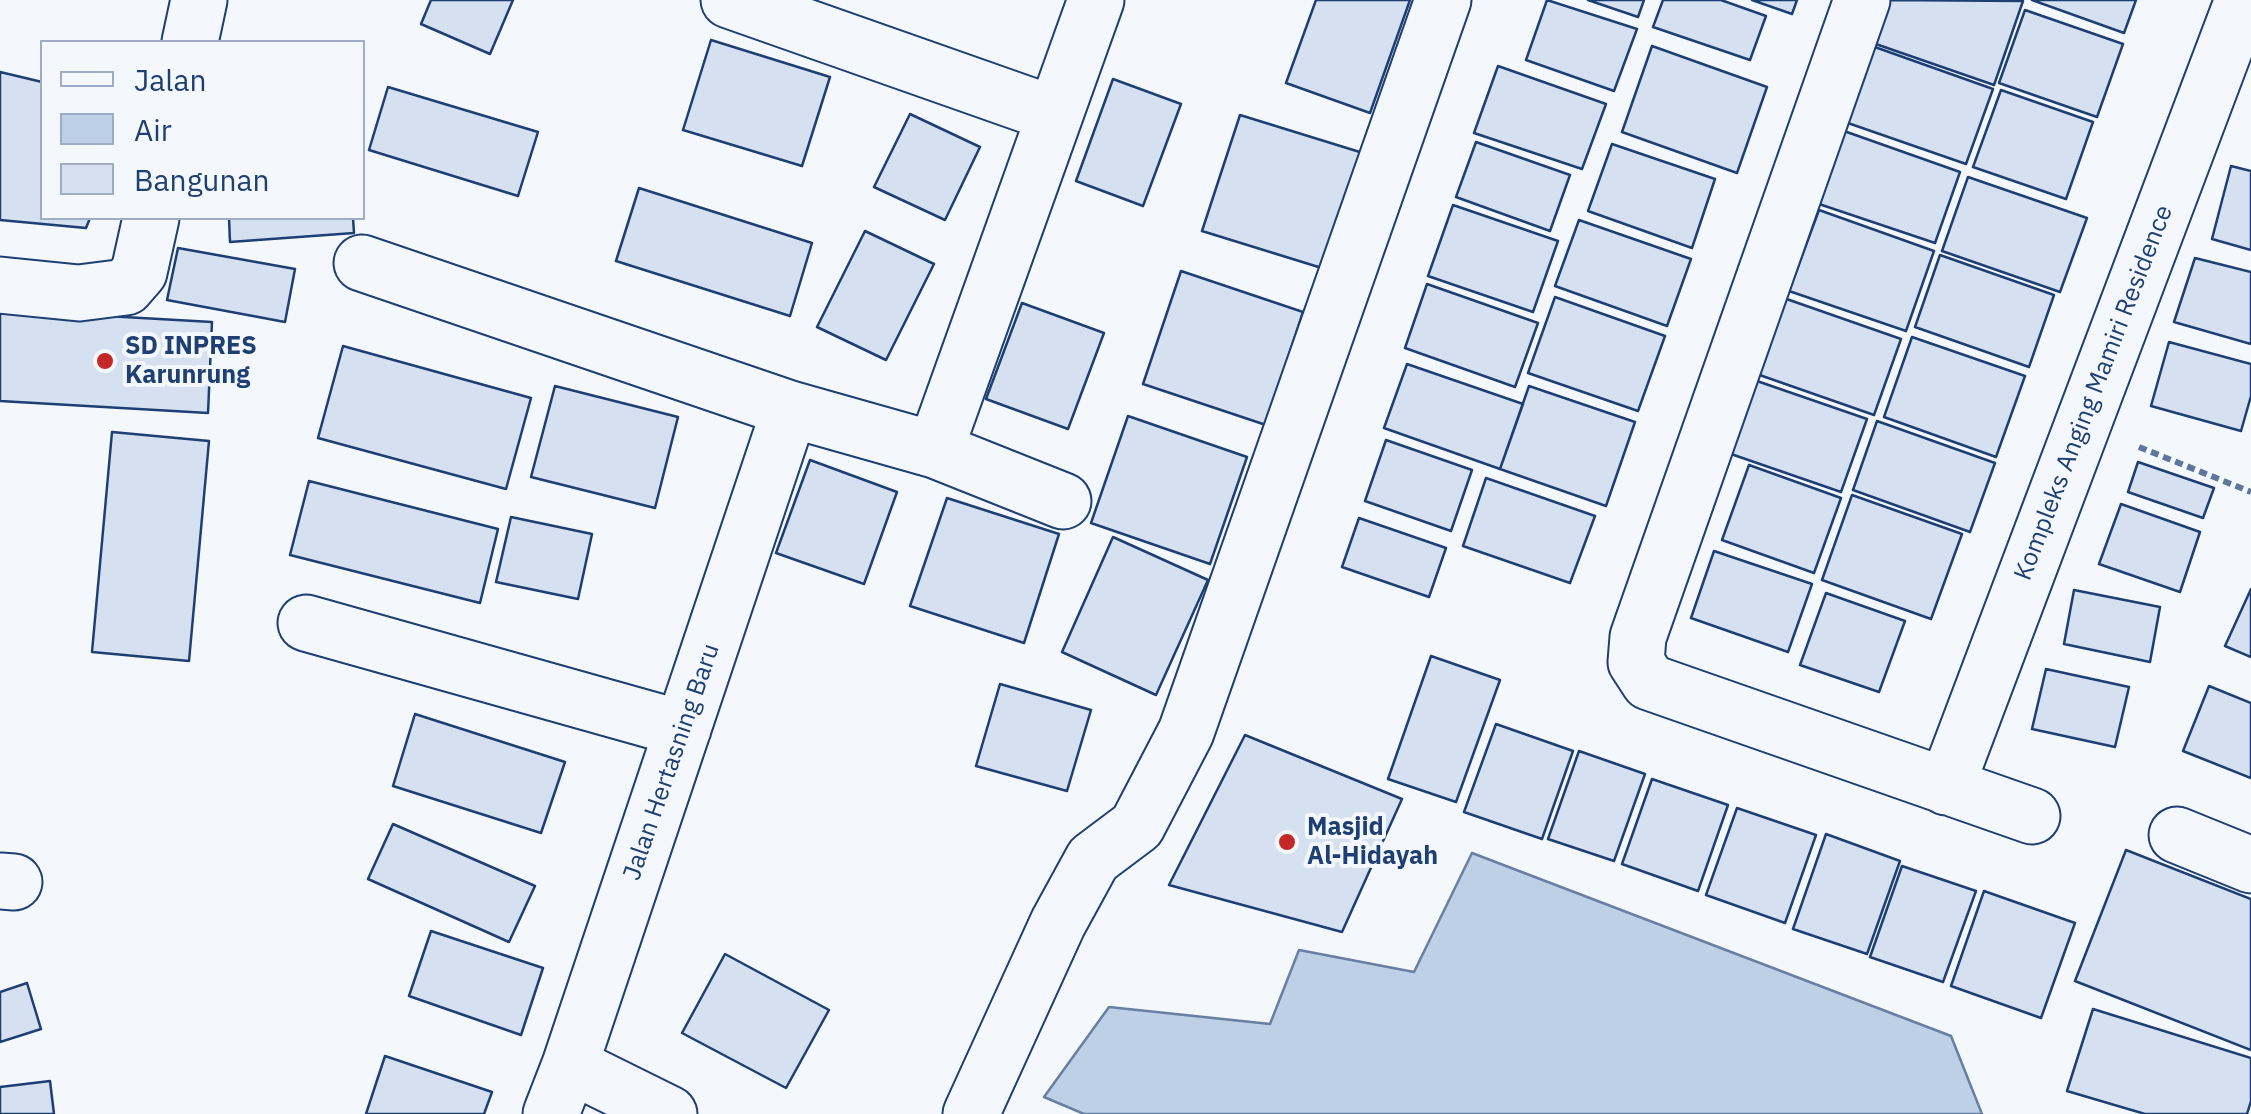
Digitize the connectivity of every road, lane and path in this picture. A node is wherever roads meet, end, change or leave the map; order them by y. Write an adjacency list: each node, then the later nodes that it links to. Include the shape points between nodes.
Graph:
1 (199, 0): 7 (street)
2 (728, 0): 8 (street)
3 (1096, 0): 8 (street)
4 (1443, 0): 25 (street, via 1186,732 1137,826 1093,859)
5 (1862, 0): 19 (street, via 1638,637 1636,662 1649,682)
6 (2243, 0): 13 (street, Kompleks Anging Mamiri Residence)
7 (190, 40)
8 (1053, 114): 14 (street)
9 (151, 220): 11 (street, via 139,272 126,287 79,293)
10 (362, 263): 12 (street)
11 (0, 285)
12 (790, 408): 14 (street); 18 (street, Jalan Hertasning Baru)
13 (2082, 425): 15 (path); 19 (street, Kompleks Anging Mamiri Residence)
14 (935, 450): 16 (street)
15 (2251, 492)
16 (1063, 501)
17 (306, 623): 18 (street)
18 (683, 729): 23 (street, Jalan Hertasning Baru)
19 (1946, 787): 20 (street)
20 (2032, 816)
21 (2176, 836): 22 (street)
22 (2251, 865)
23 (560, 1090): 24 (street)
24 (669, 1114)
25 (971, 1114)

